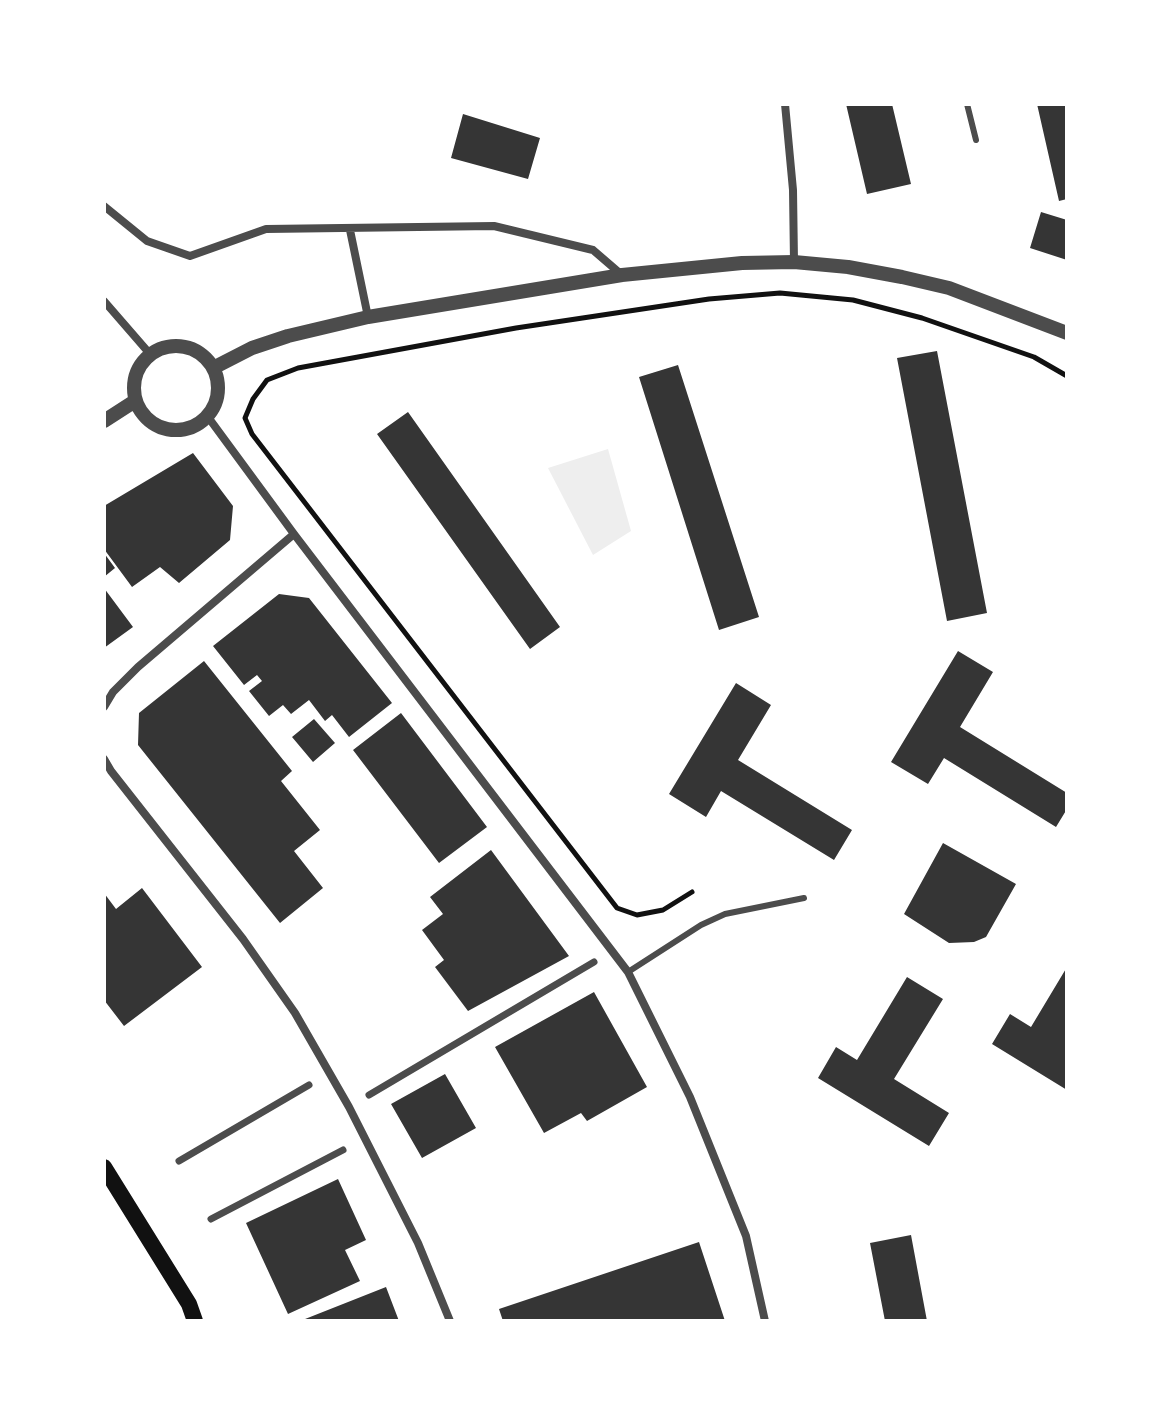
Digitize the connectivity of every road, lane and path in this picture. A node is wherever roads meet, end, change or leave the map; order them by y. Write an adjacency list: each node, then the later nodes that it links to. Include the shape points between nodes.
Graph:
1 (785, 104): 6 (street)
2 (967, 104): 3 (lane)
3 (976, 140)
4 (104, 206): 5 (street, via 147,241 190,256 266,229)
5 (350, 230): 7 (street, via 494,226 593,250); 9 (street)
6 (794, 262): 7 (street); 10 (street, via 848,267 949,288)
7 (622, 275): 9 (street)
8 (104, 301): 11 (street)
9 (368, 317): 12 (street, via 275,340)
10 (1067, 333)
11 (150, 354): 12 (street, via 163,347 192,348); 14 (street, via 135,375)
12 (213, 368): 15 (street, via 218,393)
13 (1067, 376): 20 (path, via 1034,357 922,318 853,300 780,293 516,328 298,368 267,380 253,399 245,418 252,434 617,908 637,915 663,910)
14 (135, 401): 15 (street, via 141,413 161,428 186,430); 16 (street)
15 (208, 417): 17 (street)
16 (104, 421)
17 (294, 534): 18 (street, via 138,667); 23 (street)
18 (104, 707)
19 (104, 759): 31 (street, via 295,1013 418,1243)
20 (692, 892)
21 (804, 898): 23 (lane, via 725,914)
22 (594, 962): 25 (street)
23 (628, 972): 32 (street, via 690,1097 746,1236)
24 (309, 1085): 27 (street)
25 (369, 1095)
26 (343, 1150): 29 (street)
27 (179, 1161)
28 (104, 1167): 30 (main road)
29 (211, 1219)
30 (195, 1321)
31 (450, 1321)
32 (765, 1321)

